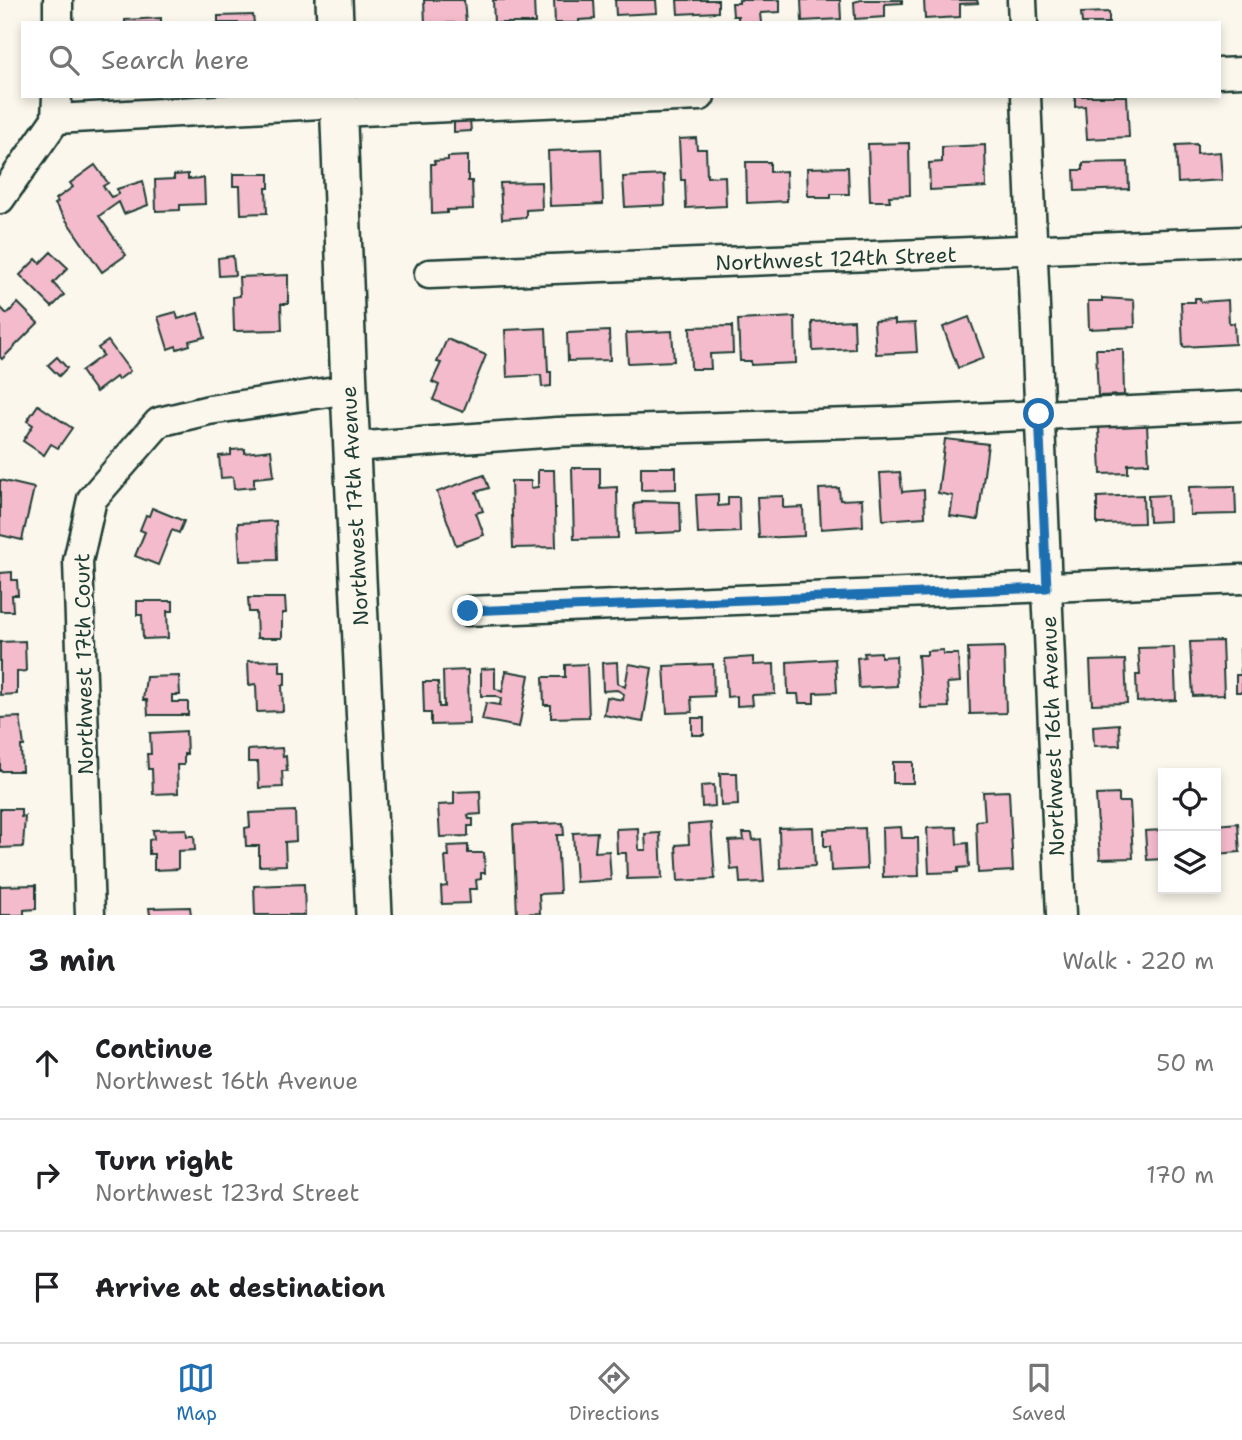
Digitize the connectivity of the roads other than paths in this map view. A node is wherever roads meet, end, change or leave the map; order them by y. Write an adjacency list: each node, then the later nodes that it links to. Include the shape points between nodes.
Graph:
1 (58, 0): 4 (street)
2 (334, 0): 5 (main road)
3 (1022, 0): 6 (street)
4 (58, 21)
5 (335, 21)
6 (1023, 21)
7 (1242, 72): 8 (street)
8 (1221, 73)
9 (610, 98): 11 (street)
10 (1026, 98): 15 (street, Northwest 16th Avenue)
11 (339, 104): 12 (street); 17 (main road, Northwest 17th Avenue)
12 (56, 108): 13 (street)
13 (0, 199)
14 (1242, 242): 15 (street, Northwest 124th Street)
15 (1032, 251): 16 (street, Northwest 124th Street); 19 (street, Northwest 16th Avenue)
16 (429, 274)
17 (349, 389): 20 (main road, Northwest 17th Avenue); 24 (street, Northwest 17th Court, via 159,422 92,499 78,561)
18 (1242, 406): 19 (street)
19 (1039, 414): 20 (street, via 557,432); 22 (street, Northwest 16th Avenue)
20 (352, 447): 25 (main road, Northwest 17th Avenue)
21 (1242, 579): 22 (street)
22 (1047, 588): 23 (street); 26 (street, Northwest 16th Avenue)
23 (468, 611)
24 (90, 915)
25 (374, 915)
26 (1061, 915)

